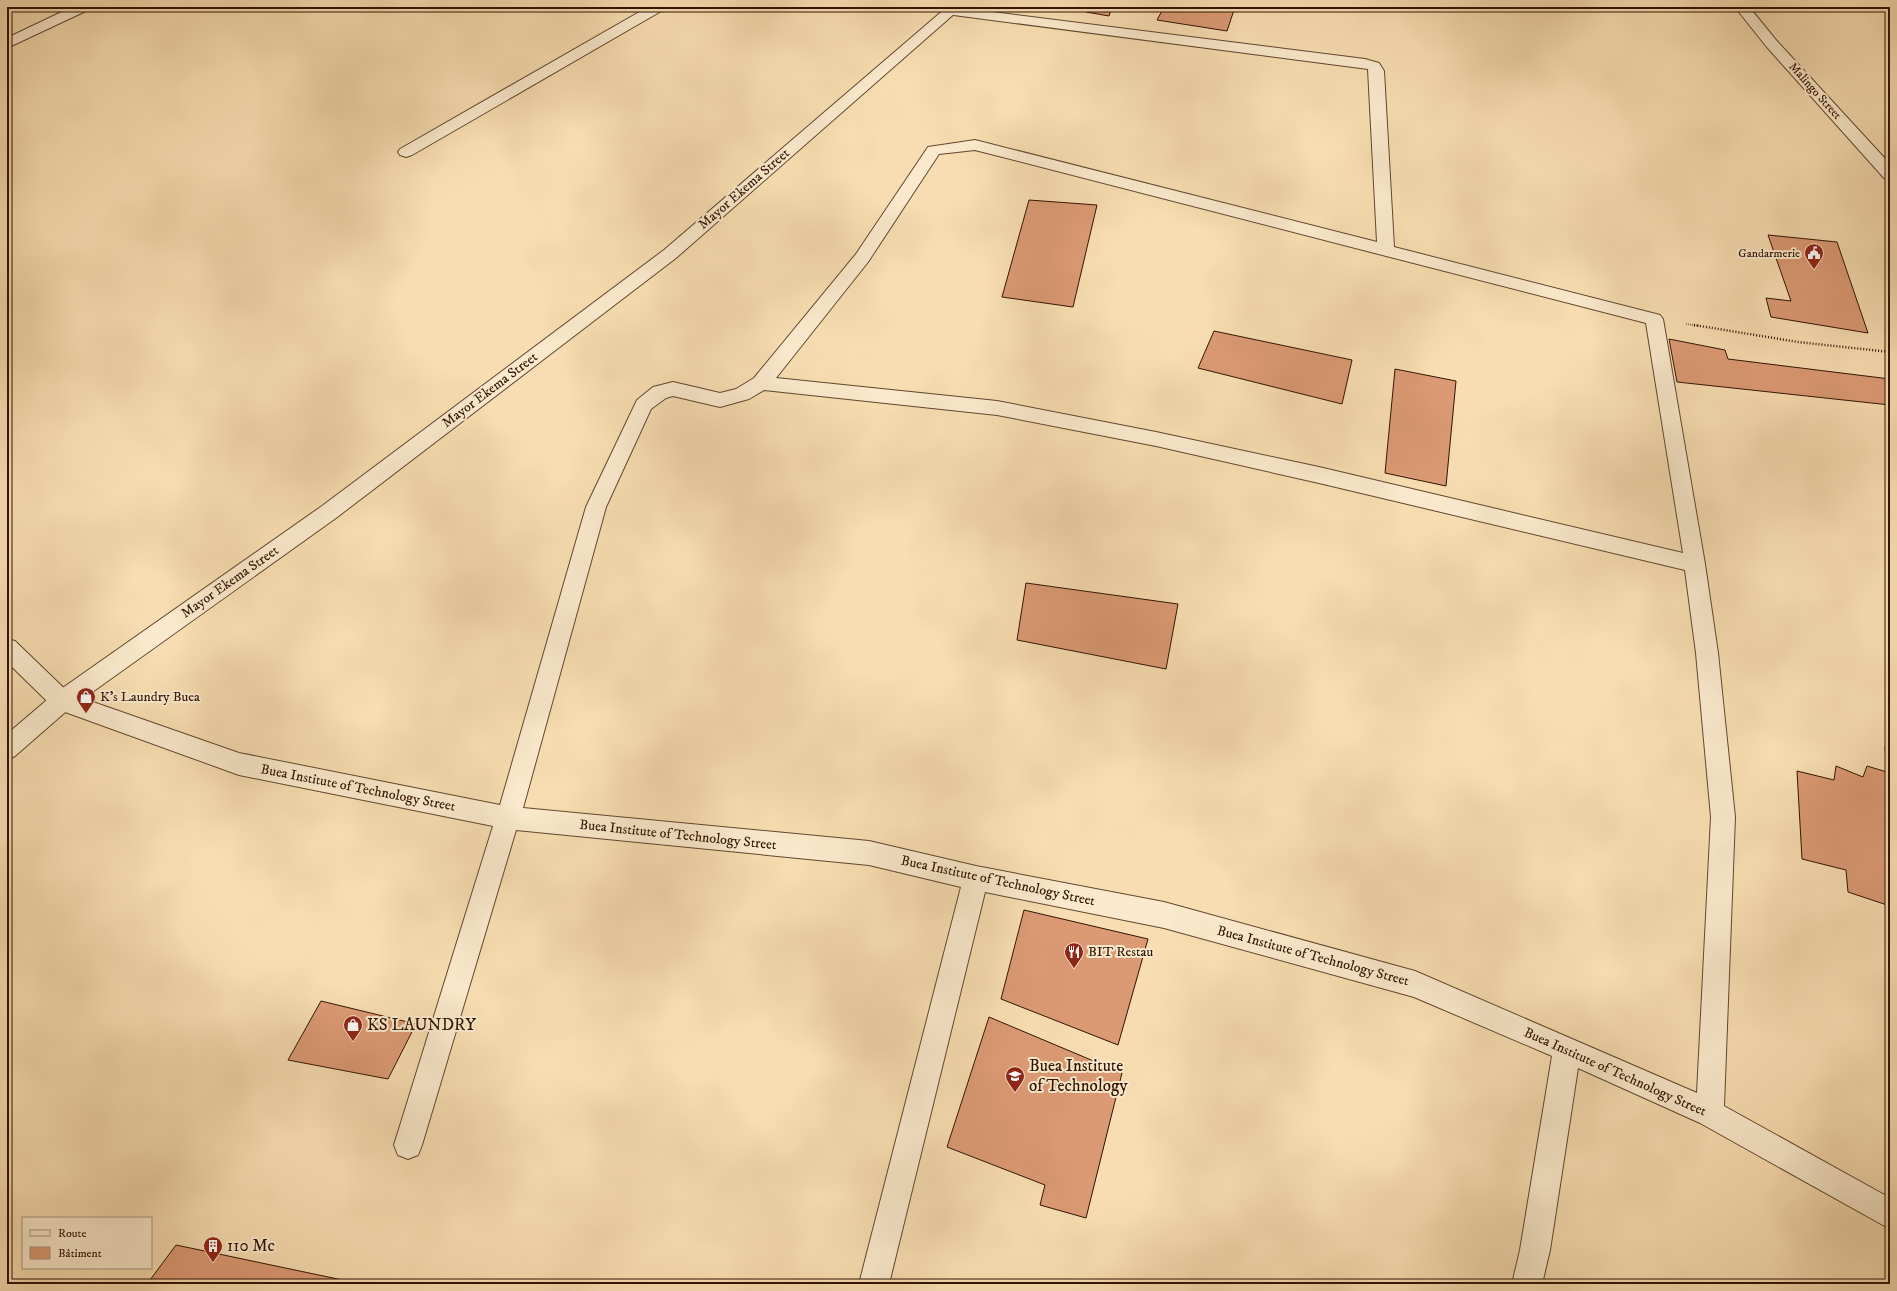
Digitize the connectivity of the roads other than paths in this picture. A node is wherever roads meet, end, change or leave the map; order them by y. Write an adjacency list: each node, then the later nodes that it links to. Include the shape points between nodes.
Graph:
1 (83, 7): 5 (street)
2 (658, 7): 6 (street)
3 (1742, 7): 7 (street, Malingo Street, via 1771,43)
4 (953, 9): 8 (street, via 1374,66 1377,72); 12 (street, Mayor Ekema Street, via 670,254 329,512)
5 (7, 44)
6 (406, 152)
7 (1890, 174)
8 (1386, 250): 9 (street, via 975,145 934,150 862,258); 10 (street, via 1654,319)
9 (760, 383): 10 (street, via 997,408 1156,439 1319,475); 14 (street, via 742,394 720,400 674,390 660,392 644,404 596,507)
10 (1695, 564): 17 (street, via 1707,653 1723,817)
11 (7, 648): 12 (street)
12 (62, 701): 13 (street, Mayor Ekema Street); 14 (street, Buea Institute of Technology Street, via 239,764)
13 (7, 749)
14 (508, 818): 15 (street, Buea Institute of Technology Street, via 868,853); 18 (street)
15 (976, 878): 16 (street, Buea Institute of Technology Street, via 1164,915 1415,984); 20 (street)
16 (1567, 1049): 17 (street, Buea Institute of Technology Street); 21 (street)
17 (1710, 1114): 19 (street, Buea Institute of Technology Street)
18 (408, 1145)
19 (1890, 1214)
20 (874, 1284)
21 (1527, 1284)

